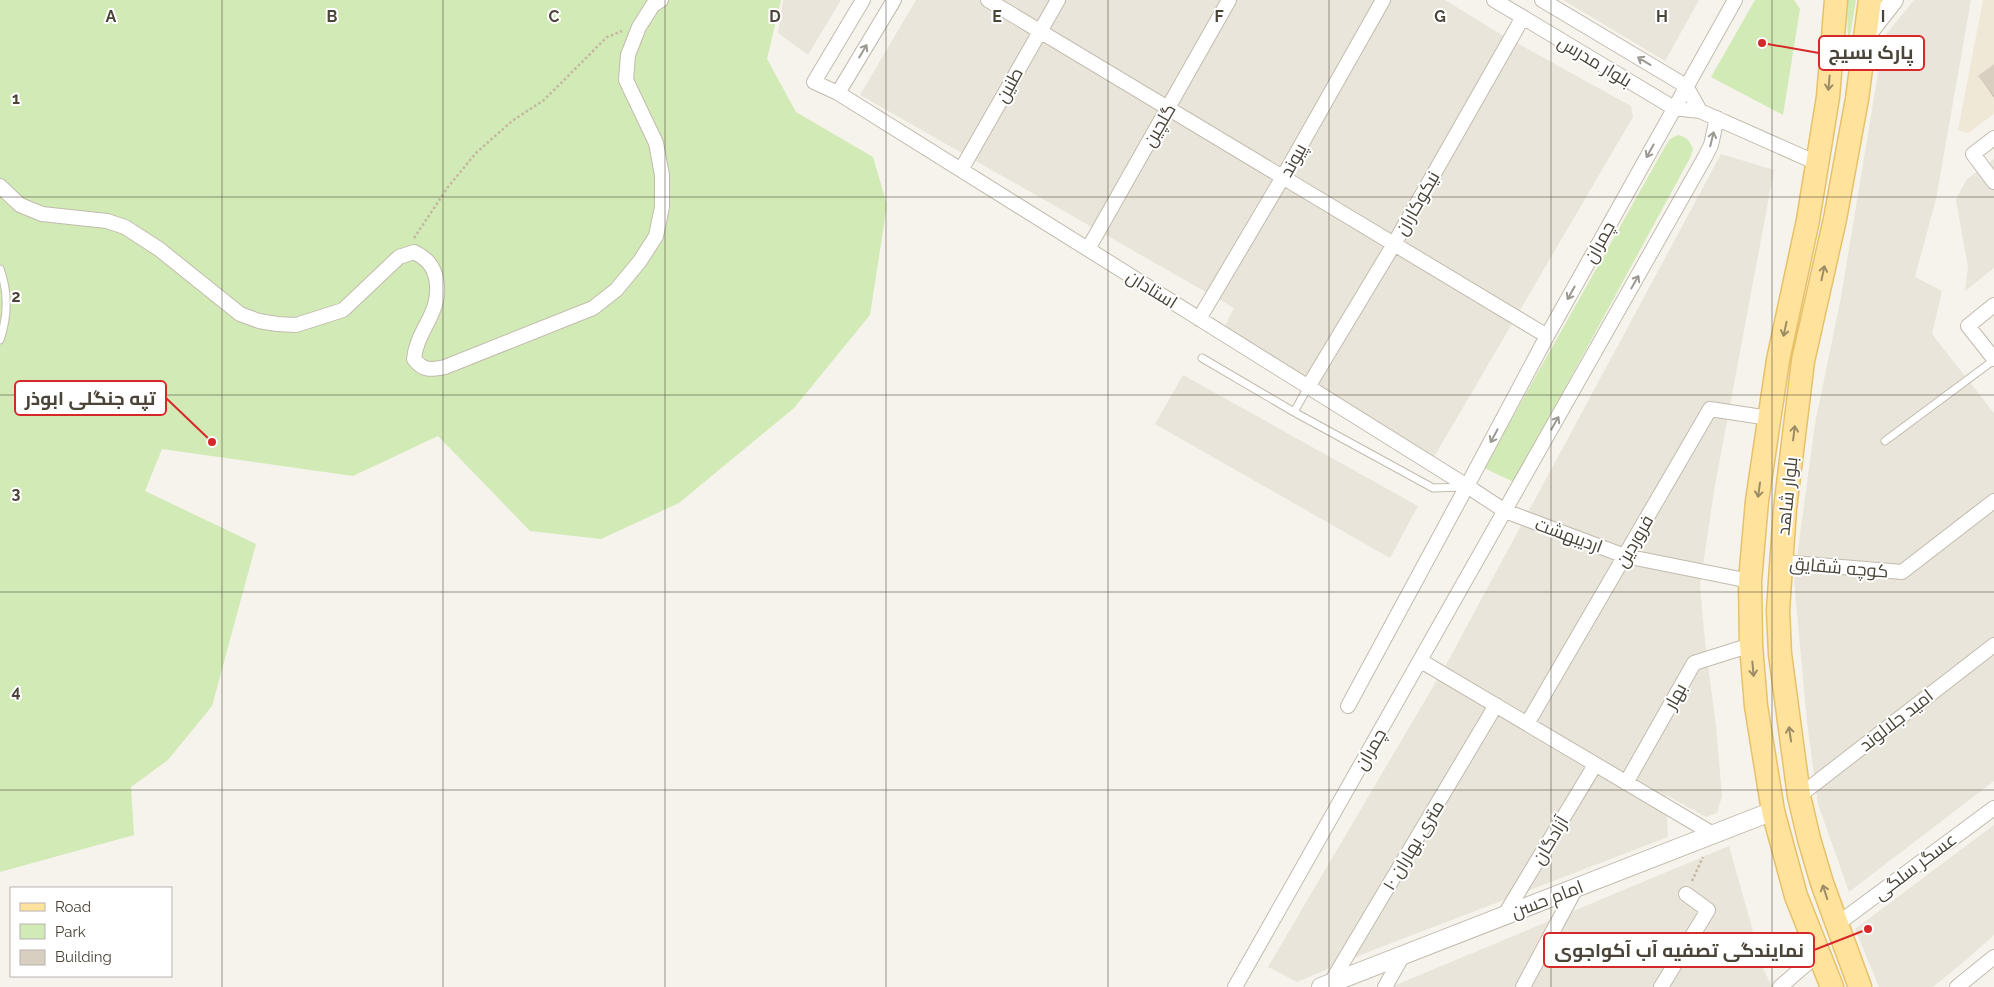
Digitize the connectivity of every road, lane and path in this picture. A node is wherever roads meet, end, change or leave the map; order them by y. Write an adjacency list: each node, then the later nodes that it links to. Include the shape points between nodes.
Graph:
1 (661, 0): 15 (street)
2 (863, 0): 19 (street, استادان, via 814,82)
3 (894, 0): 19 (street, one-way to 3)
4 (988, 0): 16 (street)
5 (1058, 0): 16 (street, طنین)
6 (1229, 0): 20 (street, گلچین)
7 (1383, 0): 27 (street, پیوند)
8 (1494, 0): 14 (street, بلوار مدرس)
9 (1542, 0): 18 (street, بلوار مدرس, one-way to 9)
10 (1734, 0): 18 (street, چمران)
11 (1836, 0): 25 (main road, بلوار شاهد, one-way to 25, via 1828,97)
12 (1870, 0): 17 (main road, بلوار شاهد)
13 (1894, 0): 17 (street)
14 (1523, 17): 21 (street, بلوار مدرس); 30 (street, نیکوکاران)
15 (641, 24): 32 (path, via 607,37 544,100 512,121 476,153 448,187); 32 (street, via 628,55 626,80 656,142 662,175 662,207 656,236 616,290 594,308 429,370 414,359 415,348 433,313 438,292 434,270 425,258 414,252)
16 (1039, 30): 20 (street); 26 (street, طنین)
17 (1865, 38): 48 (main road, بلوار شاهد, one-way to 17, via 1804,361 1835,219)
18 (1686, 86): 21 (street, چمران); 22 (street)
19 (838, 93): 26 (street, استادان)
20 (1169, 108): 27 (street); 31 (street, گلچین)
21 (1674, 108): 22 (street, بلوار مدرس); 36 (street, چمران, one-way to 36)
22 (1700, 111): 23 (street, بلوار مدرس)
23 (1716, 118): 25 (street, بلوار مدرس); 46 (street, چمران, one-way to 23, via 1706,157)
24 (1994, 138): 28 (street, via 1973,154)
25 (1817, 163): 42 (main road, بلوار شاهد, one-way to 42)
26 (961, 170): 31 (street, استادان)
27 (1283, 177): 30 (street); 35 (street, پیوند)
28 (1994, 182)
29 (0, 186): 32 (street, via 20,205 42,214 108,221 125,227 159,249 240,314 259,321 296,325 343,310 383,270)
30 (1394, 244): 36 (street); 40 (street, نیکوکاران)
31 (1088, 249): 35 (street, استادان)
32 (402, 256)
33 (0, 269): 37 (lane, via 7,301 7,317)
34 (1994, 306): 39 (street, via 1968,326)
35 (1200, 319): 40 (street, استادان)
36 (1547, 336): 44 (street, چمران, one-way to 44)
37 (0, 340)
38 (1202, 358): 41 (lane)
39 (1994, 359): 43 (lane)
40 (1308, 387): 41 (lane); 44 (street, استادان)
41 (1294, 412): 44 (lane, via 1433,488)
42 (1769, 418): 47 (street, فروردین, via 1710,408); 49 (main road, بلوار شاهد, one-way to 49)
43 (1885, 441)
44 (1467, 486): 46 (street); 53 (street, چمران)
45 (1994, 501): 48 (street, کوچه شقایق, via 1902,572)
46 (1505, 512): 47 (street, اردیبهشت); 52 (street, چمران)
47 (1625, 556): 49 (street, اردیبهشت); 55 (street, فروردین)
48 (1781, 562): 58 (main road, بلوار شاهد, one-way to 48, via 1780,654)
49 (1750, 581): 50 (main road, بلوار شاهد)
50 (1751, 645): 57 (street, بهار, via 1694,663); 60 (main road, بلوار شاهد, one-way to 60, via 1756,706)
51 (1994, 645): 58 (street, امید جلالوند)
52 (1420, 661): 54 (street); 71 (street, چمران)
53 (1348, 706)
54 (1496, 706): 55 (street); 69 (street, ۱۰ متری بهاران)
55 (1528, 724): 56 (street)
56 (1595, 764): 57 (street); 64 (street, آزادگان)
57 (1626, 783): 61 (street)
58 (1799, 796): 65 (main road, بلوار شاهد, one-way to 58)
59 (1994, 808): 65 (street, عسگر سلگی)
60 (1773, 811): 61 (street, امام حسن); 66 (main road, بلوار شاهد, via 1796,896)
61 (1713, 834): 62 (street, امام حسن); 63 (path)
62 (1576, 888): 64 (street, امام حسن); 73 (street)
63 (1686, 894): 74 (street, via 1708,910)
64 (1504, 916): 67 (street, امام حسن)
65 (1836, 925): 77 (main road, بلوار شاهد)
66 (1818, 954): 75 (street); 76 (main road, بلوار شاهد)
67 (1403, 955): 69 (street, امام حسن); 72 (street)
68 (1994, 957): 70 (street)
69 (1326, 985)
70 (1964, 985)
71 (1235, 987)
72 (1385, 987)
73 (1523, 987)
74 (1661, 987)
75 (1780, 987)
76 (1832, 987)
77 (1860, 987)

